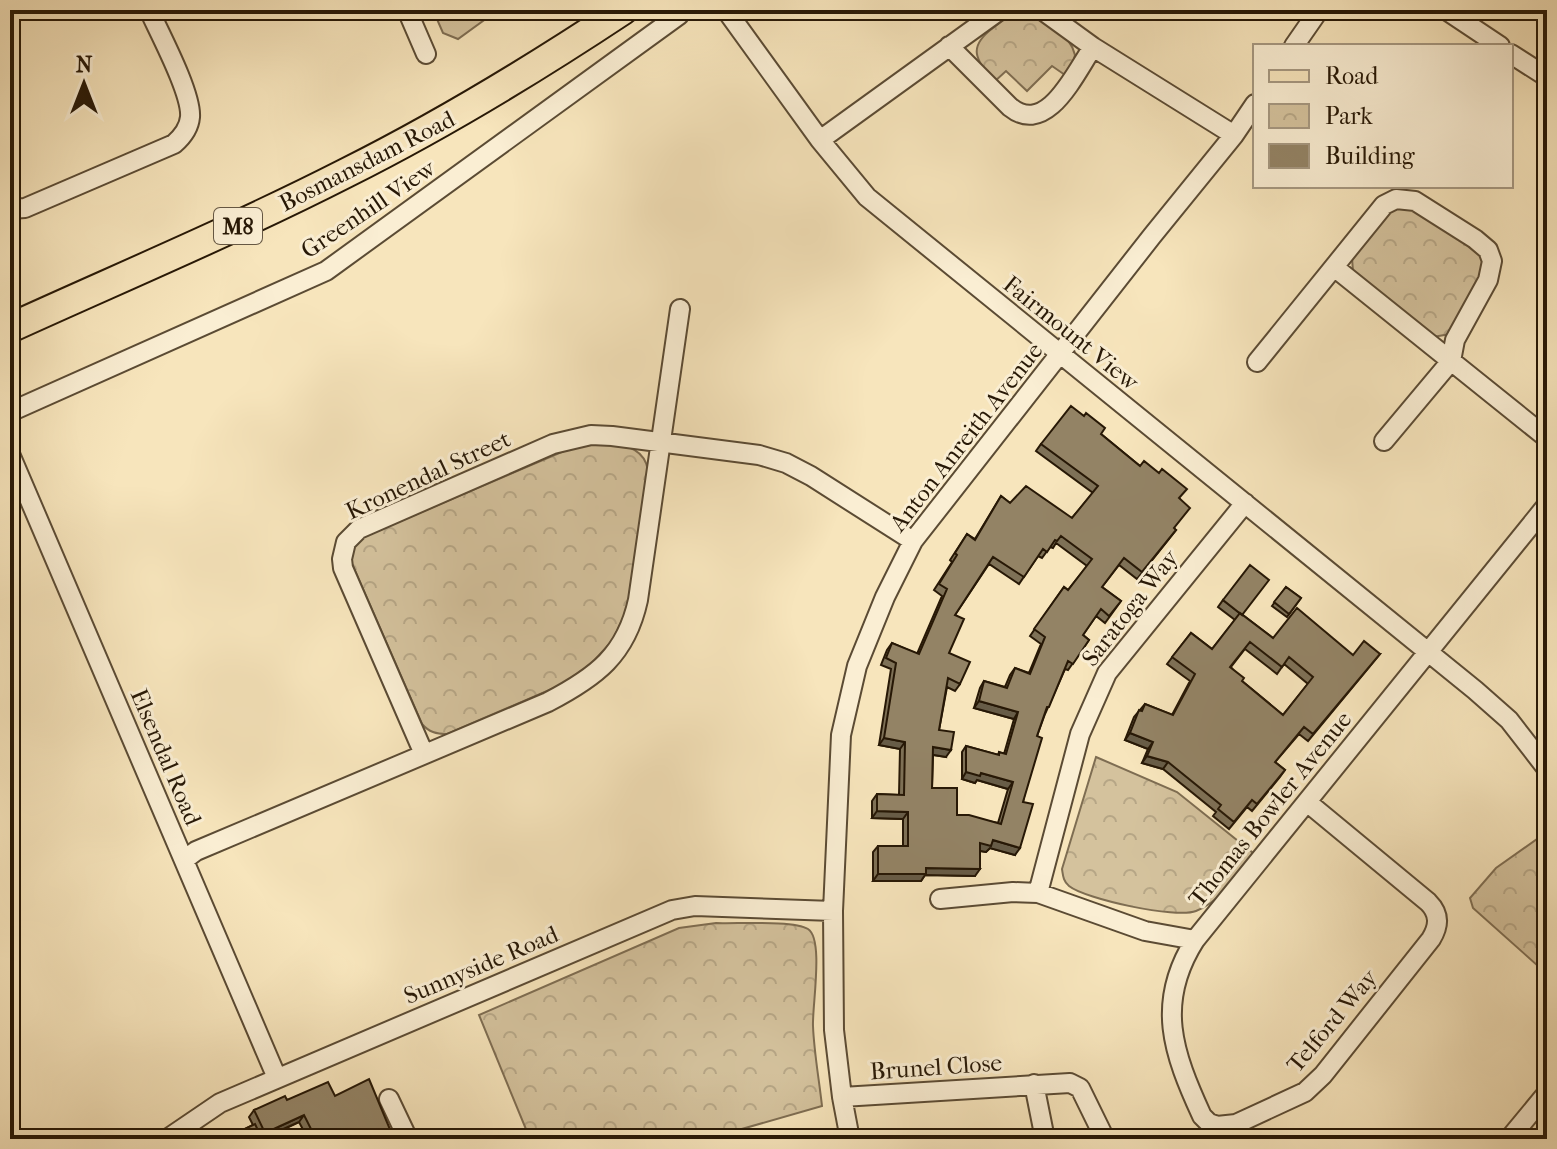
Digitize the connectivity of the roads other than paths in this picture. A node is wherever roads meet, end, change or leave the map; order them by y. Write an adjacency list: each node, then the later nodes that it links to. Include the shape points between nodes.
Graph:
1 (149, 10): 20 (street, via 188,100 190,120 182,137 25,208)
2 (407, 10): 14 (street)
3 (623, 10): 23 (main road, Bosmansdam Road / M8, via 460,113 348,173)
4 (726, 10): 19 (street, Fairmount View)
5 (1000, 10): 12 (street)
6 (1042, 10): 13 (street)
7 (1319, 10): 10 (street)
8 (1446, 10): 11 (street)
9 (679, 15): 27 (street, Greenhill View, via 326,271)
10 (1295, 44)
11 (1497, 44)
12 (949, 46): 13 (street, via 1018,114 1032,117 1055,102); 19 (street)
13 (1093, 47): 18 (street)
14 (426, 54)
15 (1513, 55): 16 (street)
16 (1547, 77)
17 (1253, 107): 18 (street, Anton Anreith Avenue)
18 (1234, 135): 24 (street, Anton Anreith Avenue)
19 (820, 140): 24 (street, Fairmount View, via 867,197)
20 (10, 209)
21 (1334, 267): 25 (street); 25 (street, via 1384,205 1396,199 1415,201 1475,239 1491,255 1492,269 1455,340); 26 (street)
22 (680, 309): 30 (street)
23 (10, 328)
24 (1060, 355): 32 (street, Fairmount View); 34 (street, Anton Anreith Avenue)
25 (1451, 361): 28 (street); 29 (street)
26 (1257, 362)
27 (10, 412)
28 (1547, 438)
29 (1384, 441)
30 (663, 442): 34 (street, Kronendal Street, via 786,463); 36 (street, via 633,625 622,645 577,687); 36 (street, Kronendal Street, via 591,435 553,444 350,537 343,568)
31 (10, 454): 39 (street, Elsendal Road)
32 (1245, 503): 35 (street, Fairmount View); 40 (street, Saratoga Way, via 1107,673 1080,734)
33 (1547, 505): 35 (street, Thomas Bowler Avenue)
34 (913, 541): 42 (street, Anton Anreith Avenue, via 857,666 841,735)
35 (1428, 652): 37 (street, Fairmount View, via 1509,720); 38 (street, Thomas Bowler Avenue)
36 (424, 754): 39 (street)
37 (1547, 769)
38 (1307, 802): 43 (street, Thomas Bowler Avenue); 43 (street, Telford Way, via 1428,902 1437,925 1323,1075 1292,1100 1236,1124 1217,1126 1202,1116 1174,1040 1170,1012 1175,982)
39 (184, 860): 44 (street, Elsendal Road)
40 (1038, 893): 41 (street, Thomas Bowler Avenue); 43 (street, Thomas Bowler Avenue, via 1145,931)
41 (940, 899)
42 (833, 911): 44 (street, Sunnyside Road, via 695,906 672,910); 47 (street, Anton Anreith Avenue, via 834,1030)
43 (1195, 940)
44 (277, 1078): 50 (street, Sunnyside Road, via 220,1103)
45 (1034, 1084): 47 (street, Brunel Close); 53 (street, Brunel Close); 54 (street, Brunel Close, via 1063,1082 1080,1088)
46 (1547, 1093): 49 (street)
47 (842, 1097): 52 (street, Anton Anreith Avenue)
48 (389, 1099): 51 (street)
49 (1515, 1136)
50 (167, 1139)
51 (408, 1139)
52 (850, 1139)
53 (1045, 1139)
54 (1105, 1139)

